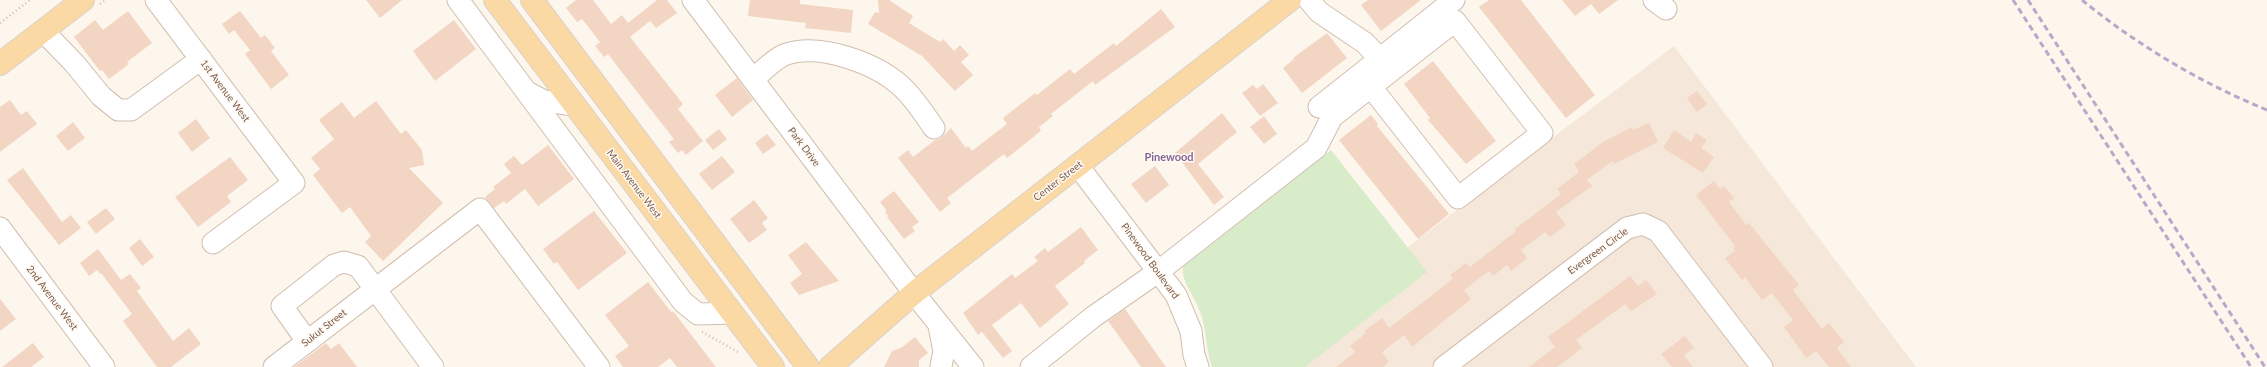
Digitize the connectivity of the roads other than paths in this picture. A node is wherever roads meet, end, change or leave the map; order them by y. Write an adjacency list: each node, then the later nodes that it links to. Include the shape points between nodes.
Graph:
1 (83, 0): 10 (main road)
2 (156, 0): 11 (street, 1st Avenue West)
3 (458, 0): 16 (street)
4 (496, 0): 17 (main road, Main Avenue West)
5 (532, 0): 35 (main road)
6 (693, 0): 14 (street, Park Drive)
7 (1290, 0): 20 (main road, Center Street)
8 (1309, 0): 12 (street, via 1318,12 1365,43)
9 (1454, 0): 12 (street)
10 (43, 31): 11 (street, via 101,96 118,110 131,110); 13 (main road)
11 (201, 58): 22 (street, 1st Avenue West, via 294,183)
12 (1380, 59): 18 (street)
13 (0, 64)
14 (753, 79): 19 (street, via 784,55 802,52 844,56 889,76 912,97); 25 (street, Park Drive)
15 (1371, 87): 15 (street, via 1455,21 1542,133 1458,198); 23 (street, via 1332,117 1316,148)
16 (527, 92): 17 (street, via 544,101); 26 (street, via 683,302 698,314)
17 (574, 105): 26 (main road, Main Avenue West)
18 (1320, 107)
19 (934, 128)
20 (1078, 166): 23 (street, Pinewood Boulevard); 25 (main road, Center Street)
21 (0, 228): 30 (street, 2nd Avenue West)
22 (213, 243)
23 (1159, 271): 38 (street, via 1093,317); 39 (street, Pinewood Boulevard, via 1185,313)
24 (375, 289): 28 (street, Sukut Street); 28 (street, via 358,266 344,262 334,265 282,306); 32 (street); 33 (street, Sukut Street, via 480,209)
25 (914, 293): 27 (street, Park Drive); 36 (main road, Center Street)
26 (732, 313): 34 (main road, Main Avenue West)
27 (939, 325): 29 (street, Park Drive); 37 (street, via 944,352)
28 (308, 341): 31 (street, Sukut Street)
29 (967, 359): 37 (street)
30 (104, 367)
31 (274, 367)
32 (433, 367)
33 (599, 367)
34 (773, 367)
35 (808, 367)
36 (830, 367)
37 (941, 367)
38 (1031, 367)
39 (1198, 367)
40 (1444, 367): 41 (street, Evergreen Circle, via 1627,228 1643,224 1658,231)
41 (1762, 367)

